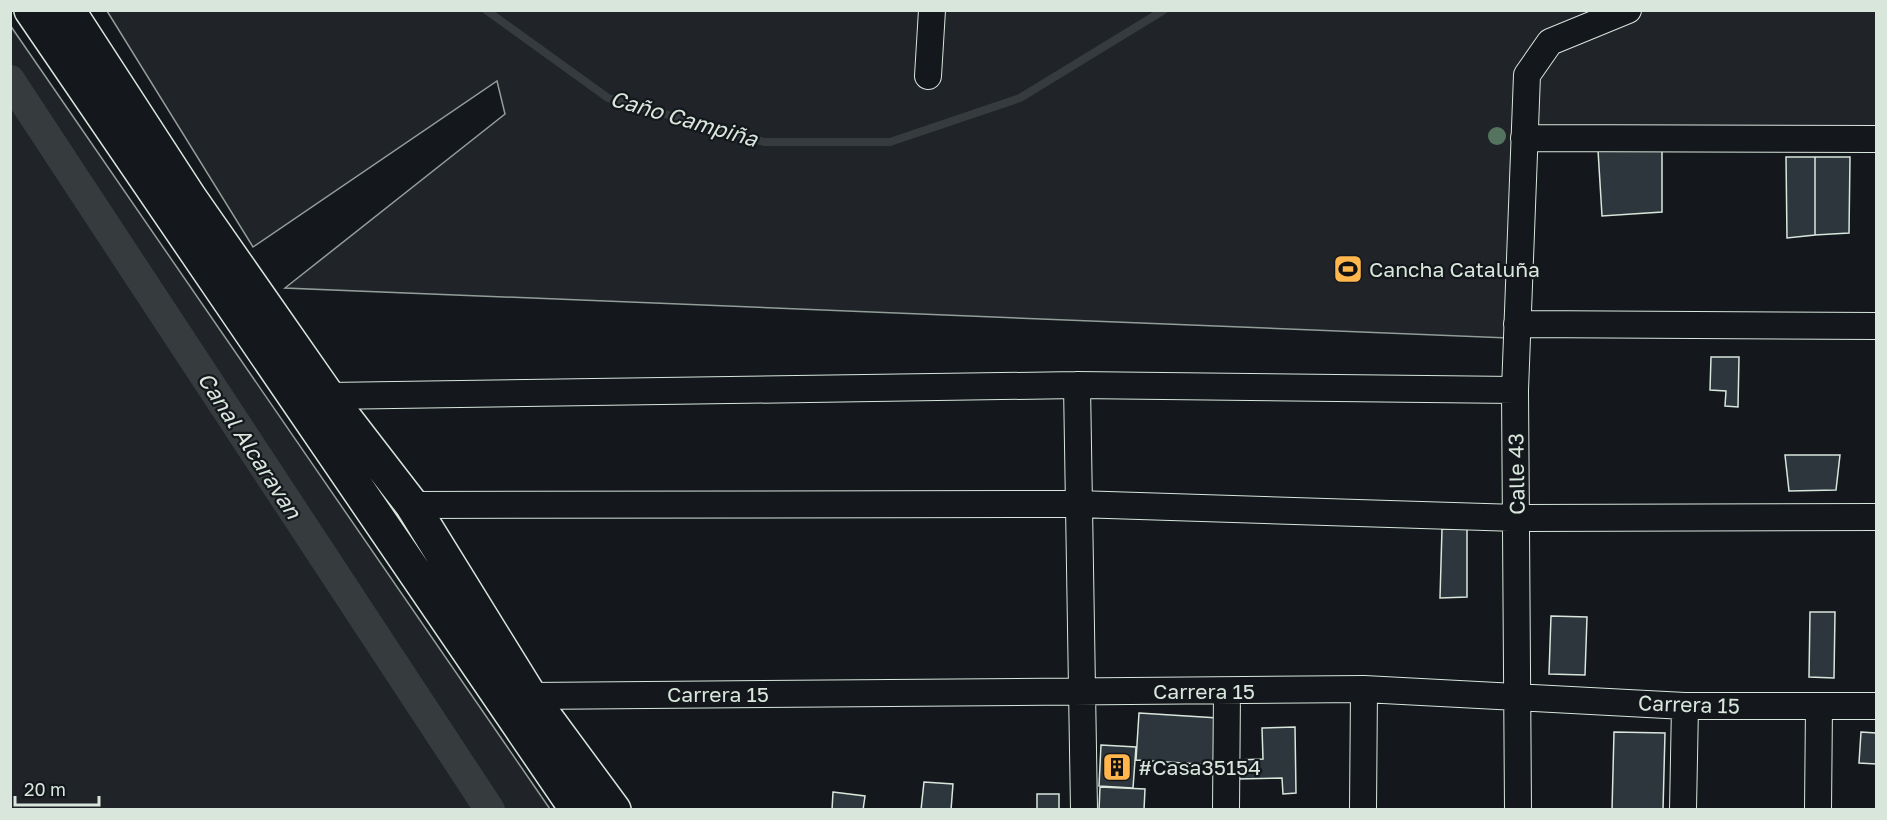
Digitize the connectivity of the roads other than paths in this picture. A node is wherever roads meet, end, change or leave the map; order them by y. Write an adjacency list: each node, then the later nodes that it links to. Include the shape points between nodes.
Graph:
1 (31, 10): 25 (main road)
2 (68, 10): 12 (main road, via 190,198)
3 (932, 10): 5 (street)
4 (1628, 10): 6 (street, Calle 43, via 1550,42 1527,75)
5 (928, 76)
6 (1524, 138): 7 (street); 8 (street, Calle 43)
7 (1876, 139)
8 (1517, 324): 9 (street); 11 (street, Calle 43)
9 (1876, 326)
10 (1077, 385): 11 (street); 12 (street); 13 (street)
11 (1515, 390): 16 (street, Calle 43)
12 (328, 396): 14 (main road)
13 (1077, 504): 14 (street); 16 (street); 18 (street)
14 (412, 505): 20 (main road)
15 (1876, 517): 16 (street)
16 (1517, 518): 21 (street, Calle 43)
17 (1364, 689): 19 (street, Carrera 15); 21 (street, Carrera 15); 29 (street)
18 (1082, 691): 19 (street, Carrera 15); 20 (street, Carrera 15); 27 (street)
19 (1227, 691): 28 (street)
20 (530, 696): 26 (main road)
21 (1517, 696): 22 (street, Carrera 15); 30 (street, Calle 43)
22 (1685, 706): 23 (street, Carrera 15); 31 (street)
23 (1819, 706): 24 (street, Carrera 15); 32 (street)
24 (1876, 706)
25 (577, 810)
26 (614, 810)
27 (1084, 810)
28 (1226, 810)
29 (1363, 810)
30 (1518, 810)
31 (1683, 810)
32 (1818, 810)

